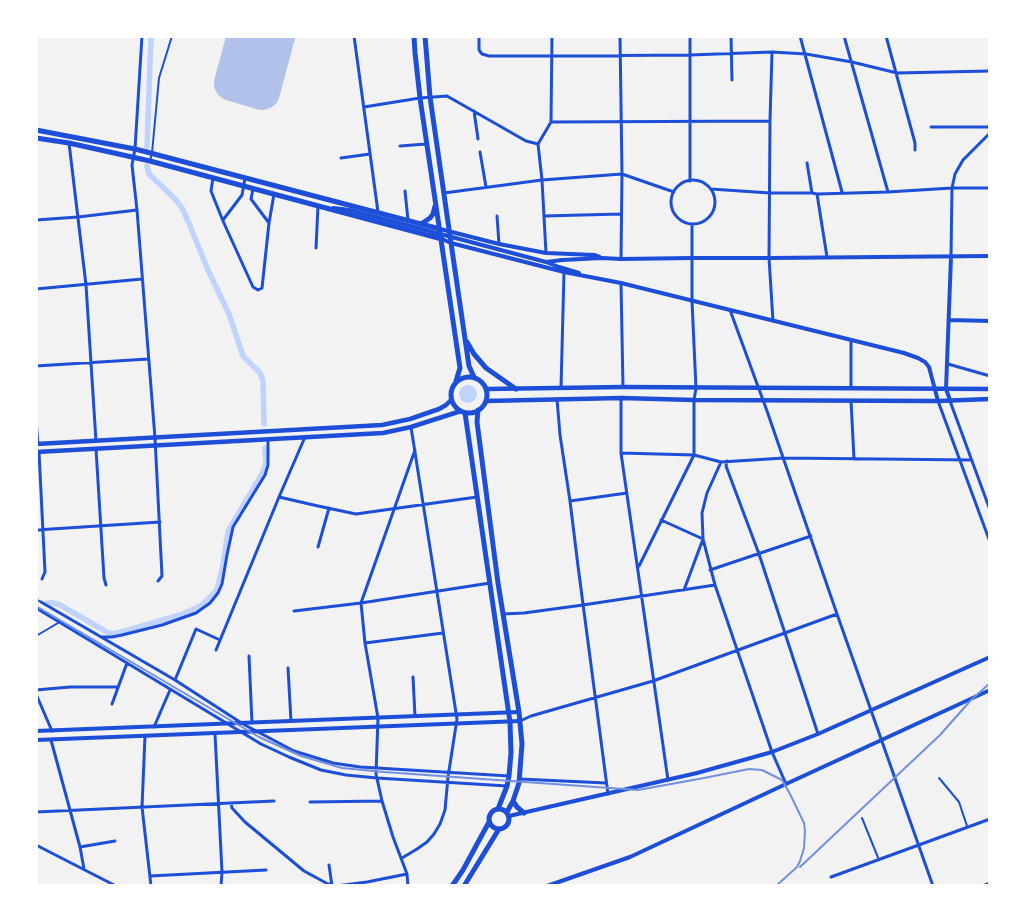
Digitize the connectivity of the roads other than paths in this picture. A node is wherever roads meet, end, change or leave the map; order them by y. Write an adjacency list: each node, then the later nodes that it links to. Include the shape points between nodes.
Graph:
1 (142, 36): 42 (street)
2 (172, 36): 45 (lane, via 159,78)
3 (354, 36): 26 (street)
4 (414, 36): 25 (main road)
5 (425, 36): 24 (main road)
6 (479, 36): 19 (street, via 479,50 489,56)
7 (552, 36): 19 (street)
8 (620, 36): 17 (street)
9 (690, 36): 18 (street)
10 (731, 36): 15 (street)
11 (800, 36): 16 (street)
12 (844, 36): 20 (street)
13 (886, 36): 22 (street)
14 (772, 52): 15 (street); 16 (street); 28 (street)
15 (731, 54): 18 (street); 23 (street)
16 (806, 54): 20 (street); 64 (street)
17 (621, 55): 18 (street); 19 (street); 31 (street)
18 (690, 55): 29 (street)
19 (552, 56): 30 (street)
20 (852, 62): 22 (street); 65 (street)
21 (990, 71): 22 (street)
22 (897, 73): 43 (street)
23 (732, 80)
24 (430, 97): 25 (street); 27 (street, via 447,96); 66 (main road)
25 (420, 98): 26 (street); 39 (main road)
26 (364, 107): 46 (street)
27 (474, 111): 37 (street); 40 (street, via 526,141)
28 (770, 120): 29 (street); 67 (street)
29 (690, 121): 31 (street); 55 (street)
30 (551, 122): 31 (street); 40 (street)
31 (622, 122): 51 (street)
32 (932, 127): 33 (street)
33 (990, 127)
34 (36, 130): 42 (main road)
35 (990, 133): 59 (street, via 963,160)
36 (36, 138): 38 (main road)
37 (478, 139)
38 (69, 144): 47 (main road); 81 (street)
39 (427, 144): 41 (street); 72 (main road)
40 (538, 144): 54 (street)
41 (400, 146)
42 (135, 149): 45 (main road); 47 (street)
43 (916, 150)
44 (480, 152): 57 (street)
45 (152, 153): 49 (lane); 53 (main road)
46 (370, 154): 48 (street); 77 (street)
47 (133, 157): 49 (main road); 75 (street)
48 (341, 158)
49 (150, 161): 52 (main road)
50 (807, 163): 68 (street)
51 (622, 174): 54 (street); 63 (street); 78 (street)
52 (213, 177): 56 (main road); 84 (street, via 211,191)
53 (246, 178): 56 (street); 71 (main road)
54 (542, 180): 57 (street); 80 (street)
55 (690, 181): 61 (street, via 698,181); 63 (street)
56 (244, 186): 58 (main road); 84 (street, via 242,196)
57 (486, 187): 66 (street)
58 (253, 188): 69 (main road); 85 (street, via 251,199)
59 (952, 188): 60 (street); 65 (street); 95 (street)
60 (990, 188)
61 (710, 189): 67 (street); 87 (street, via 714,195 713,212 701,223)
62 (405, 191): 83 (street)
63 (674, 192): 87 (street, via 672,207 675,213 679,219)
64 (842, 192): 65 (street); 70 (street)
65 (888, 192)
66 (444, 193): 89 (main road)
67 (770, 193): 68 (street); 100 (street)
68 (812, 193): 70 (street)
69 (274, 194): 73 (main road); 85 (street)
70 (817, 194): 97 (street)
71 (327, 199): 76 (street); 77 (main road)
72 (436, 201): 86 (main road, via 433,214); 88 (main road)
73 (318, 205): 74 (main road); 93 (street)
74 (325, 207): 76 (street); 90 (main road)
75 (136, 210): 81 (street); 104 (street)
76 (350, 210): 102 (street)
77 (378, 213): 83 (main road)
78 (621, 214): 80 (street); 101 (street)
79 (497, 216): 92 (street)
80 (544, 216): 94 (street)
81 (78, 217): 82 (street); 107 (street)
82 (36, 220)
83 (408, 220): 86 (main road)
84 (222, 221): 85 (street, via 253,287 258,290 262,288)
85 (270, 223)
86 (421, 224): 88 (main road)
87 (692, 224): 99 (street)
88 (440, 229): 89 (street); 90 (main road)
89 (449, 231): 91 (main road); 92 (street)
90 (442, 240): 91 (street); 122 (main road, via 460,368)
91 (450, 243): 103 (street); 114 (main road)
92 (499, 244): 94 (street)
93 (316, 248)
94 (546, 253): 98 (street)
95 (951, 256): 96 (street); 97 (street); 111 (street)
96 (990, 256)
97 (827, 257): 100 (street)
98 (602, 258): 101 (street); 102 (street)
99 (692, 258): 100 (street); 101 (street); 109 (street)
100 (769, 258): 113 (street)
101 (621, 260)
102 (546, 262): 105 (street)
103 (564, 272): 105 (street); 124 (street)
104 (142, 279): 107 (street); 116 (street)
105 (608, 282): 106 (street)
106 (621, 283): 109 (street); 123 (street)
107 (86, 284): 108 (street); 117 (street)
108 (36, 289)
109 (692, 301): 110 (street); 125 (street)
110 (730, 310): 113 (street); 126 (street)
111 (950, 320): 112 (street); 118 (street)
112 (990, 320)
113 (773, 321): 115 (street)
114 (464, 338): 121 (main road); 129 (main road, via 486,368)
115 (851, 341): 127 (street); 132 (street, via 904,353 925,362)
116 (148, 359): 117 (street); 148 (street)
117 (91, 362): 119 (street); 150 (street)
118 (948, 364): 120 (street); 130 (street)
119 (36, 366)
120 (990, 376)
121 (474, 377): 122 (main road); 128 (main road)
122 (456, 381): 136 (main road, via 451,390)
123 (623, 387): 124 (main road); 125 (main road)
124 (561, 388): 129 (main road)
125 (696, 388): 126 (main road); 137 (street)
126 (759, 388): 127 (main road); 138 (street)
127 (851, 388): 132 (main road)
128 (486, 389): 129 (main road); 141 (main road)
129 (516, 389)
130 (946, 389): 131 (main road); 132 (main road); 140 (street)
131 (990, 389)
132 (935, 390): 142 (street)
133 (621, 398): 134 (main road); 137 (main road); 156 (street)
134 (557, 399): 141 (main road); 167 (street)
135 (990, 399): 140 (main road)
136 (451, 400): 144 (main road); 148 (main road, via 439,409 382,425)
137 (694, 400): 138 (main road); 157 (street)
138 (763, 400): 139 (main road); 158 (street)
139 (851, 400): 142 (main road); 159 (street)
140 (950, 400): 142 (main road); 161 (street)
141 (486, 401): 143 (main road)
142 (938, 401): 160 (street)
143 (478, 410): 144 (main road); 198 (main road)
144 (463, 412): 146 (main road); 166 (main road)
145 (36, 420): 151 (street)
146 (411, 427): 147 (main road, via 383,433); 153 (street)
147 (305, 437): 149 (main road); 165 (street)
148 (155, 438): 150 (main road); 152 (street)
149 (268, 439): 152 (main road); 204 (street, via 265,475 233,527 222,584 210,603 196,613 162,625)
150 (96, 441): 151 (main road)
151 (37, 444)
152 (155, 446): 154 (main road); 173 (street)
153 (415, 448): 168 (street); 170 (street)
154 (96, 449): 155 (main road); 174 (street)
155 (38, 452): 176 (street)
156 (621, 453): 157 (street); 164 (street)
157 (694, 455): 163 (street); 172 (street)
158 (784, 458): 159 (street); 162 (street); 177 (street)
159 (854, 459): 160 (street)
160 (960, 460): 161 (street); 179 (street)
161 (972, 460): 171 (street)
162 (727, 461): 163 (street); 181 (street, via 726,466)
163 (721, 462): 178 (street, via 702,513)
164 (627, 493): 167 (street); 182 (street)
165 (279, 496): 169 (street); 205 (street)
166 (477, 497): 168 (street); 187 (main road)
167 (570, 501): 195 (street)
168 (423, 504): 170 (street); 190 (street)
169 (329, 508): 170 (street, via 356,514); 180 (street)
170 (394, 509): 194 (street)
171 (990, 510)
172 (661, 520): 178 (street); 182 (street)
173 (160, 522): 174 (street); 185 (street, via 162,576)
174 (101, 526): 176 (street); 186 (street)
175 (36, 530): 176 (street)
176 (43, 530): 184 (street, via 45,572)
177 (811, 536): 181 (street); 199 (street)
178 (703, 538): 183 (street); 189 (street)
179 (990, 542)
180 (318, 547)
181 (758, 554): 183 (street); 202 (street)
182 (638, 567): 191 (street)
183 (710, 570): 188 (street)
184 (42, 579)
185 (158, 582)
186 (106, 584)
187 (490, 584): 190 (street); 224 (main road)
188 (714, 585): 189 (street); 208 (street)
189 (684, 590): 191 (street)
190 (436, 591): 194 (street); 201 (street)
191 (641, 596): 195 (street); 215 (street)
192 (36, 599): 193 (lane)
193 (41, 602): 204 (street)
194 (361, 603): 197 (street); 206 (street)
195 (583, 605): 198 (street); 221 (street)
196 (36, 608): 200 (street)
197 (294, 610)
198 (503, 614): 225 (main road)
199 (837, 614): 202 (street); 223 (street)
200 (59, 622): 203 (lane); 211 (street)
201 (443, 633): 206 (street); 229 (street)
202 (785, 633): 208 (street); 243 (street)
203 (36, 636)
204 (102, 638): 214 (street)
205 (220, 640): 207 (street); 214 (street, via 196,629)
206 (365, 644): 228 (street)
207 (216, 650)
208 (737, 651): 215 (street); 248 (street)
209 (249, 656): 233 (street)
210 (990, 657): 223 (street)
211 (127, 664): 216 (street); 218 (street)
212 (288, 668): 231 (street)
213 (412, 677): 226 (street)
214 (175, 680): 235 (street)
215 (653, 681): 221 (street); 255 (street)
216 (118, 687): 217 (street); 222 (street)
217 (36, 690)
218 (170, 690): 234 (street); 236 (street)
219 (989, 692): 247 (street)
220 (36, 694): 239 (street)
221 (595, 698): 227 (street); 257 (street)
222 (112, 704)
223 (871, 710): 243 (street); 247 (street)
224 (508, 712): 225 (street); 229 (street); 232 (main road)
225 (519, 712): 227 (street); 230 (main road)
226 (415, 716): 228 (street); 229 (street)
227 (531, 716): 230 (street)
228 (378, 718): 231 (street); 237 (street)
229 (456, 720): 232 (street); 237 (street); 250 (street)
230 (520, 721): 232 (street); 254 (main road)
231 (291, 722): 233 (street)
232 (510, 722): 252 (main road)
233 (252, 723): 235 (street)
234 (228, 724): 235 (street); 236 (street); 241 (street)
235 (243, 724): 240 (street)
236 (154, 726): 239 (street)
237 (378, 727): 240 (street); 249 (street)
238 (36, 731): 239 (street)
239 (52, 731)
240 (256, 731): 241 (street); 249 (street, via 294,750 333,763)
241 (240, 732): 242 (street); 251 (street, via 321,770)
242 (215, 734): 244 (street); 266 (street)
243 (818, 734): 248 (street)
244 (145, 736): 246 (street); 267 (street)
245 (36, 740): 246 (street)
246 (51, 740): 269 (street)
247 (882, 740): 258 (street); 280 (street)
248 (772, 752): 255 (street); 258 (street)
249 (376, 768): 250 (street); 251 (street)
250 (449, 773): 252 (street); 256 (street)
251 (376, 776): 256 (street); 262 (street)
252 (509, 776): 259 (main road)
253 (939, 778): 276 (lane, via 960,802)
254 (520, 779): 257 (street); 263 (main road)
255 (668, 780): 260 (street)
256 (448, 782): 259 (street); 282 (street, via 445,810 434,834)
257 (606, 783): 260 (street)
258 (786, 784): 301 (street, via 630,857)
259 (507, 786): 268 (main road)
260 (608, 794): 271 (street)
261 (274, 801): 265 (street)
262 (382, 801): 264 (street); 282 (street)
263 (513, 801): 271 (main road); 272 (main road)
264 (310, 802)
265 (231, 803): 266 (street); 293 (street, via 245,822 304,871)
266 (219, 804): 267 (street); 288 (street)
267 (142, 807): 269 (street); 290 (street)
268 (498, 809): 272 (main road); 275 (main road, via 490,814)
269 (71, 811): 270 (street); 281 (street)
270 (36, 812)
271 (524, 813): 272 (street)
272 (508, 814): 277 (main road, via 508,824)
273 (862, 818): 283 (lane)
274 (990, 819): 276 (street)
275 (489, 822): 277 (main road); 287 (main road)
276 (967, 827): 280 (street)
277 (499, 829): 300 (main road)
278 (115, 841): 281 (street)
279 (36, 845): 285 (street)
280 (918, 845): 283 (street); 302 (street)
281 (80, 847): 285 (street)
282 (402, 858): 289 (street)
283 (879, 860): 291 (street)
284 (329, 865): 293 (street)
285 (84, 869): 294 (street)
286 (266, 870): 288 (street)
287 (463, 870): 298 (main road); 299 (main road)
288 (222, 872): 290 (street); 296 (street)
289 (407, 874): 293 (street); 297 (street)
290 (150, 876): 295 (street)
291 (831, 877)
292 (990, 883): 303 (street)
293 (333, 885)
294 (116, 886)
295 (151, 886)
296 (221, 886)
297 (408, 886)
298 (447, 886)
299 (452, 886)
300 (464, 886)
301 (547, 886)
302 (933, 886)
303 (984, 886)

